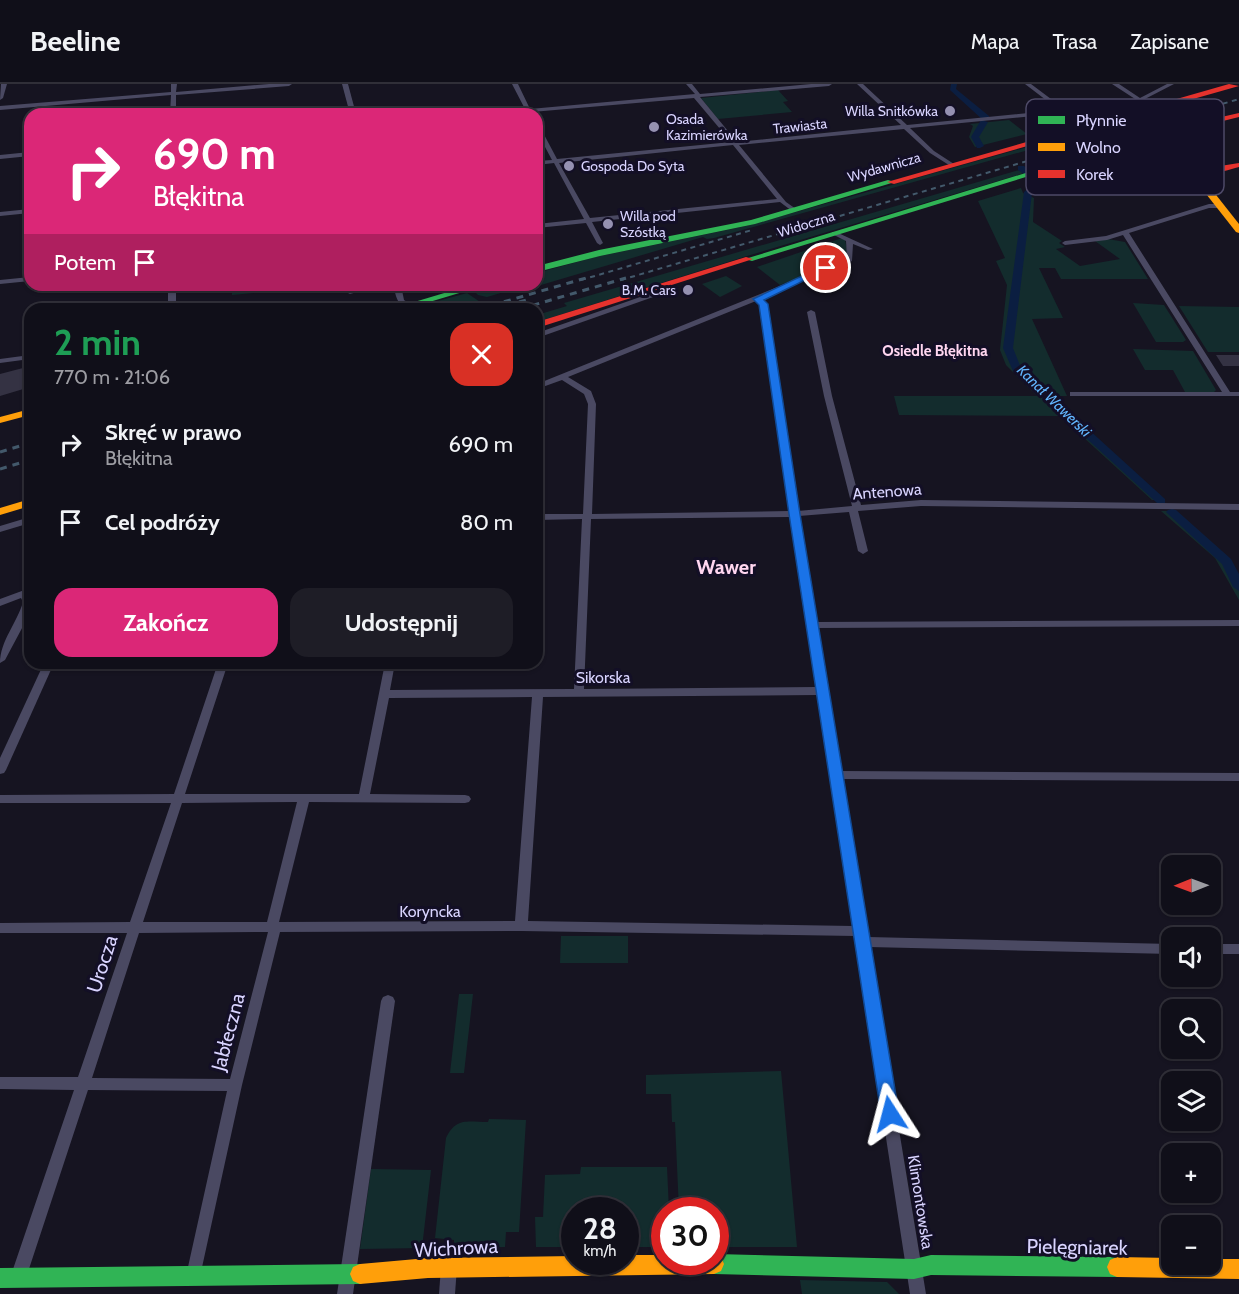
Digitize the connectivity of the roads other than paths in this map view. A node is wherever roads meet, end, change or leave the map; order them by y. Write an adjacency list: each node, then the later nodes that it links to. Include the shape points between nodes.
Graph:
1 (4, 84): 15 (street)
2 (174, 84): 13 (street)
3 (289, 84): 13 (street)
4 (345, 84): 22 (street)
5 (515, 84): 23 (street)
6 (689, 84): 14 (street)
7 (828, 84): 14 (street)
8 (860, 84): 28 (street)
9 (1028, 84): 16 (street, Trawiasta)
10 (1115, 84): 17 (street)
11 (1171, 84): 18 (street)
12 (1237, 84): 19 (main road, Wydawnicza)
13 (174, 93): 20 (street); 21 (street)
14 (698, 96): 24 (street); 31 (street)
15 (0, 98)
16 (1048, 99)
17 (1138, 99)
18 (1141, 99)
19 (1184, 99)
20 (0, 108)
21 (173, 108)
22 (351, 108)
23 (527, 108)
24 (543, 111)
25 (1026, 115): 28 (street, Trawiasta)
26 (1239, 115): 27 (main road)
27 (1224, 119)
28 (906, 128): 31 (street, Trawiasta); 36 (street)
29 (543, 138): 34 (street)
30 (1026, 144): 36 (main road, Wydawnicza)
31 (735, 145): 34 (street, Trawiasta); 41 (street)
32 (24, 155): 33 (street)
33 (0, 157)
34 (556, 161): 35 (street, Trawiasta); 46 (street)
35 (543, 162)
36 (952, 165): 43 (main road, Wydawnicza)
37 (1239, 165): 38 (main road)
38 (1224, 169)
39 (1026, 175): 49 (main road, Widoczna)
40 (1211, 195): 42 (main road)
41 (782, 200): 43 (street); 46 (street)
42 (1220, 206): 48 (main road); 50 (street)
43 (794, 210): 55 (main road, Wydawnicza)
44 (24, 212): 45 (street)
45 (0, 214)
46 (588, 221): 47 (street); 52 (street)
47 (543, 225)
48 (1239, 230)
49 (834, 232): 51 (street); 63 (main road, Widoczna)
50 (1125, 233): 53 (street); 70 (street)
51 (849, 240): 54 (street); 60 (street, via 850,260)
52 (600, 243)
53 (1065, 243)
54 (870, 249)
55 (543, 267)
56 (24, 280): 57 (street)
57 (0, 282)
58 (669, 290): 64 (street)
59 (459, 291): 61 (main road)
60 (758, 299): 67 (street); 78 (street, Klimontowska, via 764,304)
61 (416, 303)
62 (811, 312): 75 (street)
63 (543, 323)
64 (543, 334)
65 (24, 358): 66 (street)
66 (0, 361)
67 (563, 377): 68 (street); 80 (street, via 591,398)
68 (543, 385)
69 (1073, 393): 70 (street)
70 (1228, 394): 71 (street)
71 (1239, 394)
72 (24, 414): 73 (main road)
73 (0, 420)
74 (24, 504): 77 (main road)
75 (855, 507): 76 (street, Antenowa, via 921,503); 78 (street, Antenowa); 83 (street)
76 (1239, 507)
77 (0, 512)
78 (794, 514): 80 (street, Antenowa); 88 (street, Klimontowska)
79 (543, 517): 80 (street, Antenowa)
80 (586, 518): 94 (street)
81 (24, 522): 82 (street)
82 (0, 529)
83 (864, 551)
84 (24, 593): 85 (street)
85 (0, 603)
86 (24, 615): 89 (street)
87 (1239, 623): 88 (street)
88 (813, 625): 93 (street, Klimontowska)
89 (0, 660)
90 (46, 669): 97 (street)
91 (221, 669): 102 (street, Urocza)
92 (389, 669): 96 (street)
93 (822, 691): 94 (street, Sikorska); 98 (street, Klimontowska)
94 (579, 692): 95 (street, Sikorska)
95 (537, 693): 96 (street, Sikorska); 105 (street)
96 (385, 694): 100 (street)
97 (0, 771)
98 (836, 775): 99 (street); 109 (street, Klimontowska)
99 (1239, 777)
100 (364, 798): 103 (street); 104 (street)
101 (0, 799): 102 (street)
102 (178, 799): 103 (street); 107 (street, Urocza)
103 (304, 799): 108 (street, Jabłeczna)
104 (465, 799)
105 (521, 926): 108 (street, Koryncka); 109 (street, Koryncka)
106 (0, 928): 107 (street, Koryncka)
107 (135, 928): 108 (street, Koryncka); 115 (street, Urocza)
108 (273, 928): 116 (street, Jabłeczna)
109 (861, 937): 110 (street, Koryncka); 118 (street, Klimontowska)
110 (1161, 948)
111 (1221, 949): 112 (street)
112 (1239, 949)
113 (388, 1001): 120 (street)
114 (0, 1083): 115 (street)
115 (83, 1083): 116 (street); 123 (street, Urocza)
116 (235, 1084): 121 (street, Jabłeczna)
117 (449, 1267): 118 (main road, Wichrowa, via 717,1264); 120 (main road, Wichrowa); 125 (street)
118 (914, 1269): 119 (main road, Pielęgniarek, via 942,1265); 126 (street, Klimontowska)
119 (1239, 1269)
120 (348, 1275): 121 (main road, Wichrowa); 124 (street)
121 (194, 1276): 123 (main road, Wichrowa)
122 (0, 1278): 123 (main road, Wichrowa)
123 (18, 1278)
124 (345, 1294)
125 (447, 1294)
126 (918, 1294)

